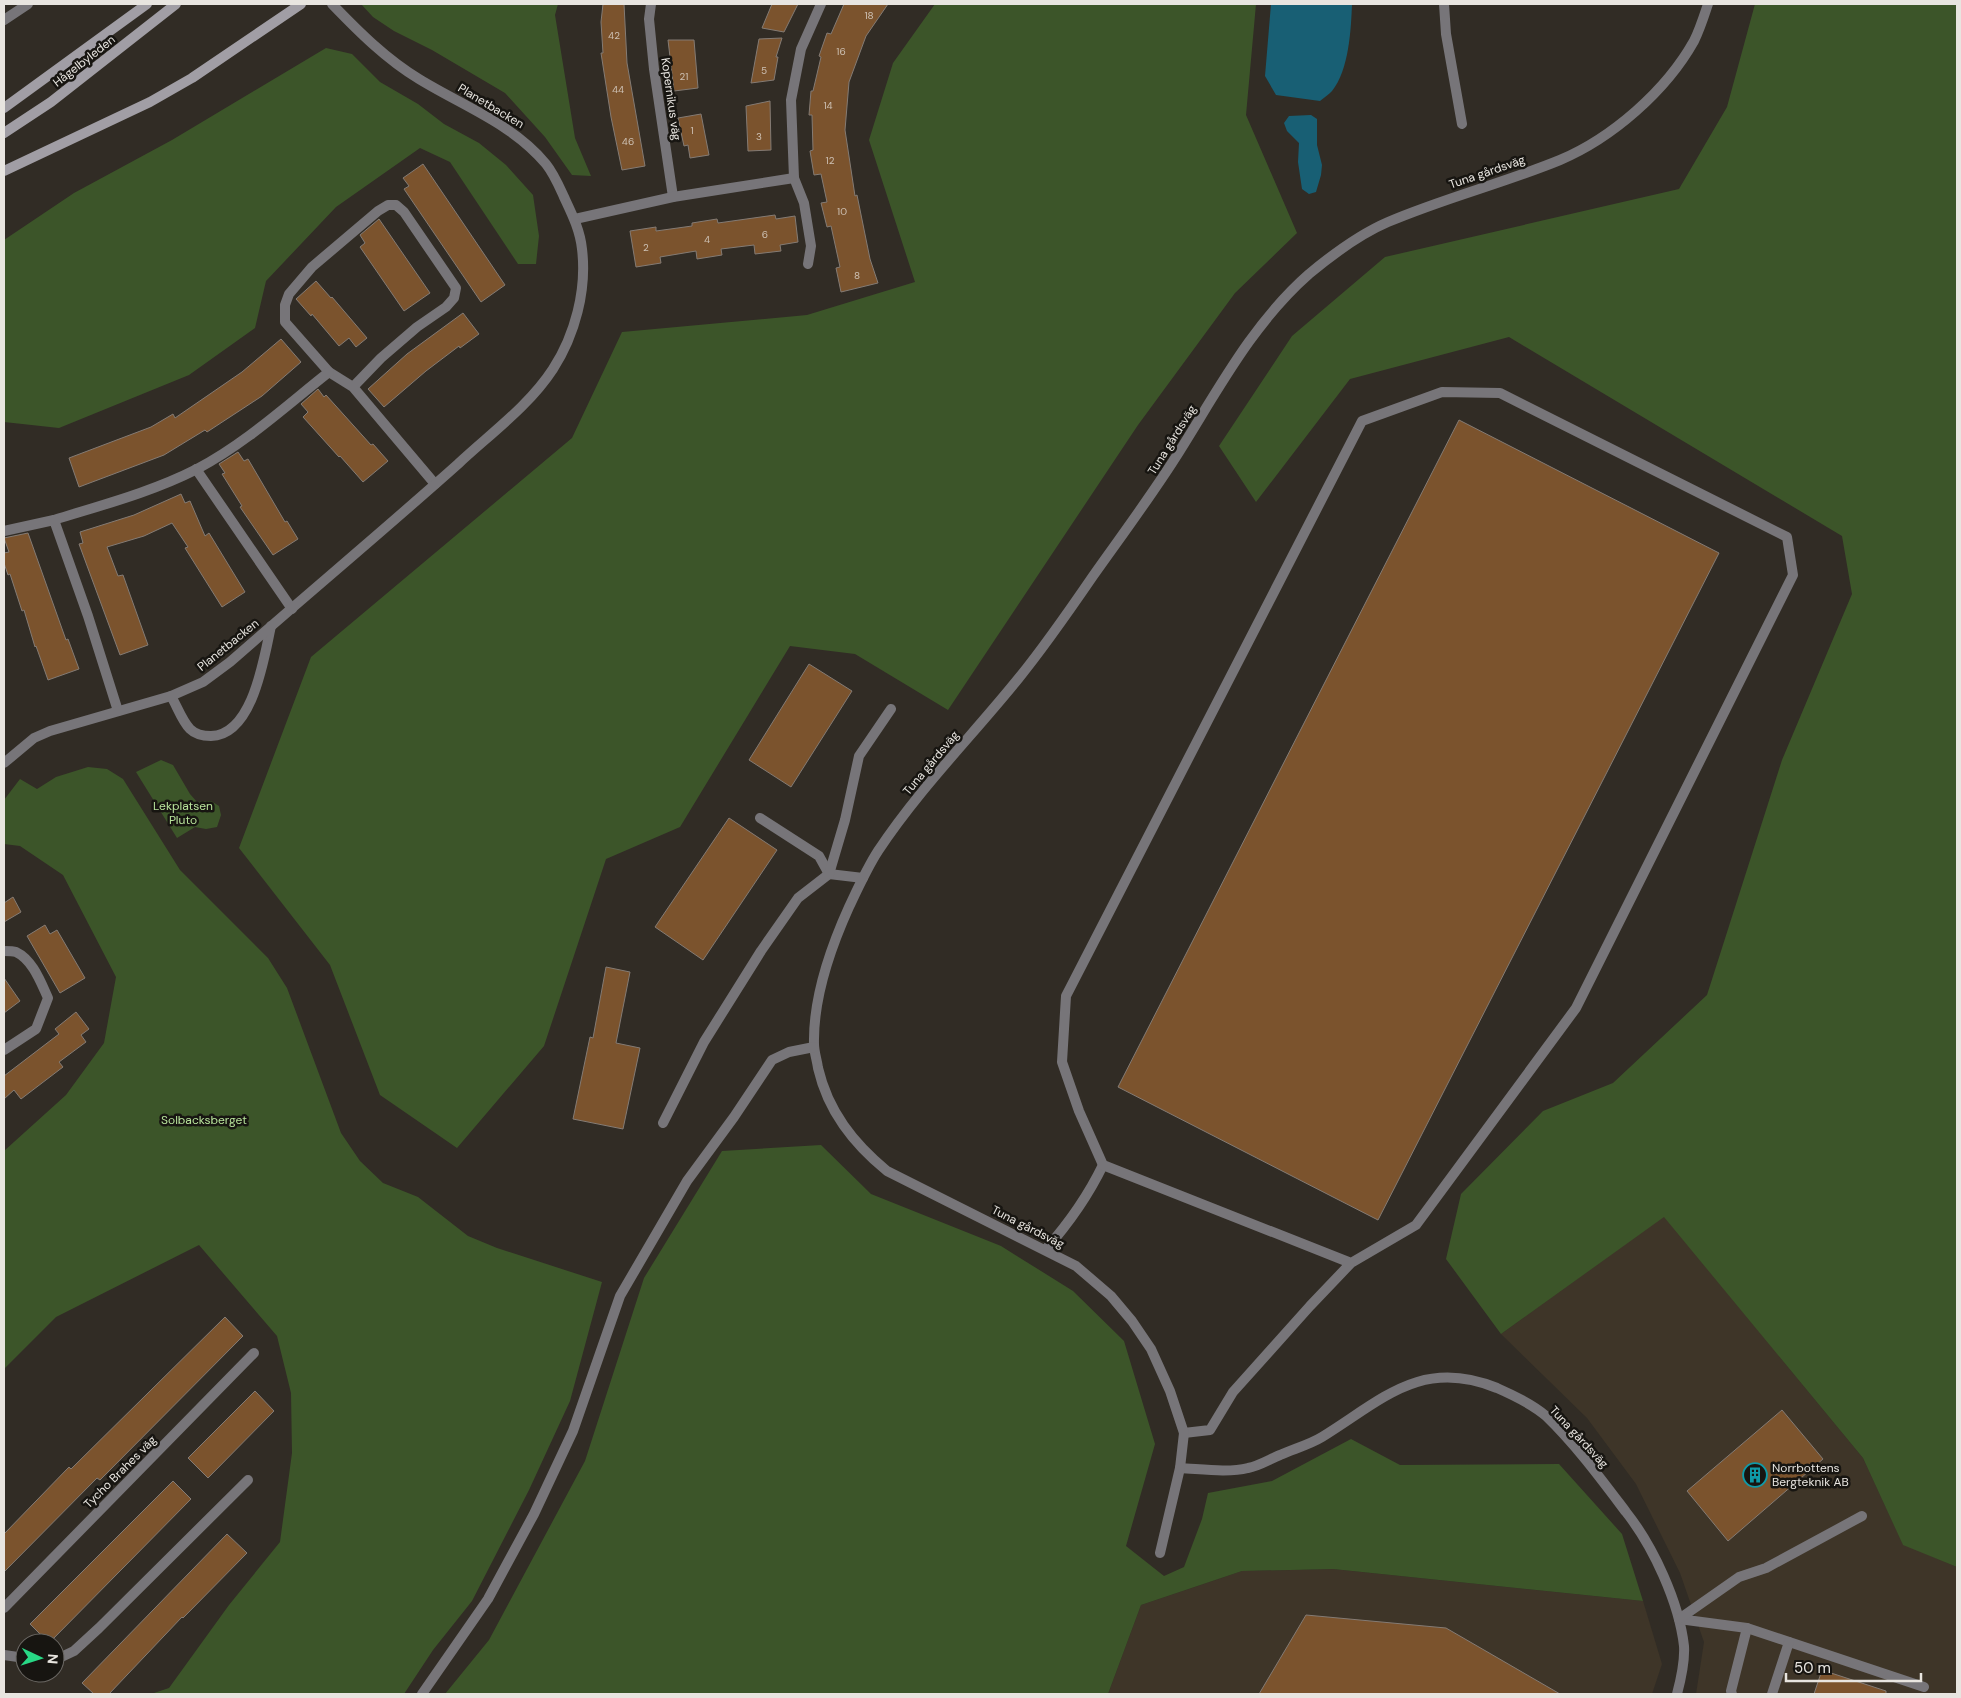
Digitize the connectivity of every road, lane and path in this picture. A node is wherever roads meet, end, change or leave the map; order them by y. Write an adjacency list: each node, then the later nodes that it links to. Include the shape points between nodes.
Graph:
1 (28, 4): 10 (street)
2 (146, 4): 11 (main road, Hågelbyleden)
3 (176, 4): 13 (main road, Hågelbyleden, via 51,102)
4 (301, 4): 14 (main road, via 192,78 150,102)
5 (332, 4): 17 (street, Planetbacken, via 386,57 523,140 547,165)
6 (651, 4): 16 (street, Kopernikus väg, via 654,69)
7 (822, 4): 15 (street, via 801,48 791,100)
8 (1444, 4): 12 (street)
9 (1708, 4): 33 (street, Tuna gårdsväg, via 1694,40 1660,88 1629,117 1594,142 1562,159 1384,223 1334,253 1287,294 1255,332 1160,481 1073,605 1021,675 899,821)
10 (4, 20)
11 (4, 108)
12 (1462, 124)
13 (4, 134)
14 (4, 171)
15 (794, 178): 16 (street); 18 (street, via 804,203 811,246)
16 (673, 197): 17 (street)
17 (575, 219): 22 (street, Planetbacken, via 584,266 581,294 576,318 554,368 537,390)
18 (808, 264)
19 (329, 372): 20 (street); 20 (street, via 284,322 289,294 312,267 378,211 388,205 396,205 446,271 456,288 454,298 416,327); 21 (street, via 250,435)
20 (353, 387): 22 (street)
21 (196, 469): 23 (street, via 134,495); 25 (street)
22 (435, 484): 25 (street, Planetbacken)
23 (54, 520): 24 (street); 29 (street)
24 (4, 532)
25 (292, 609): 26 (street, Planetbacken)
26 (271, 626): 27 (street, Planetbacken, via 203,682); 27 (street, via 261,673 240,722 220,736 203,736 191,730)
27 (171, 696): 29 (street, Planetbacken)
28 (891, 709): 32 (street, via 859,756)
29 (118, 711): 30 (street, Planetbacken, via 34,738)
30 (4, 763)
31 (760, 818): 32 (street, via 819,856)
32 (829, 874): 33 (street); 37 (street, via 798,898 761,951 704,1042)
33 (863, 878): 35 (street, Tuna gårdsväg, via 831,953 817,1012)
34 (4, 951): 36 (street, via 16,952 25,960 34,970 48,998 36,1028)
35 (814, 1047): 39 (street, Tuna gårdsväg, via 821,1078 834,1111 848,1134 866,1153 887,1171); 53 (street, via 789,1052 772,1060 687,1181 620,1296 573,1432 534,1514 488,1599)
36 (4, 1050)
37 (663, 1123)
38 (1103, 1165): 39 (street, via 1091,1190); 40 (street); 40 (street, via 1062,1062 1066,996 1362,421 1442,392 1500,393 1787,537 1793,575 1576,1008 1416,1225)
39 (1046, 1249): 42 (street, Tuna gårdsväg, via 1095,1281 1132,1321 1155,1358)
40 (1351, 1263): 42 (street, via 1233,1392 1210,1430)
41 (254, 1353): 47 (street, Tycho Brahes väg)
42 (1184, 1433): 43 (street, Tuna gårdsväg)
43 (1180, 1468): 46 (street, Tuna gårdsväg); 48 (street, Tuna gårdsväg, via 1249,1468 1319,1439 1390,1393 1420,1380 1454,1376 1483,1382 1513,1395 1544,1415 1586,1460 1637,1525 1661,1572)
44 (248, 1480): 51 (street, via 99,1628)
45 (1862, 1516): 48 (street, via 1766,1568 1739,1577)
46 (1160, 1552)
47 (4, 1608)
48 (1679, 1619): 49 (street); 54 (street, Tuna gårdsväg, via 1684,1648 1682,1678)
49 (1747, 1628): 50 (street); 55 (street)
50 (1789, 1642): 52 (street); 56 (street)
51 (65, 1655)
52 (1924, 1687)
53 (422, 1694)
54 (1677, 1694)
55 (1732, 1694)
56 (1772, 1694)

